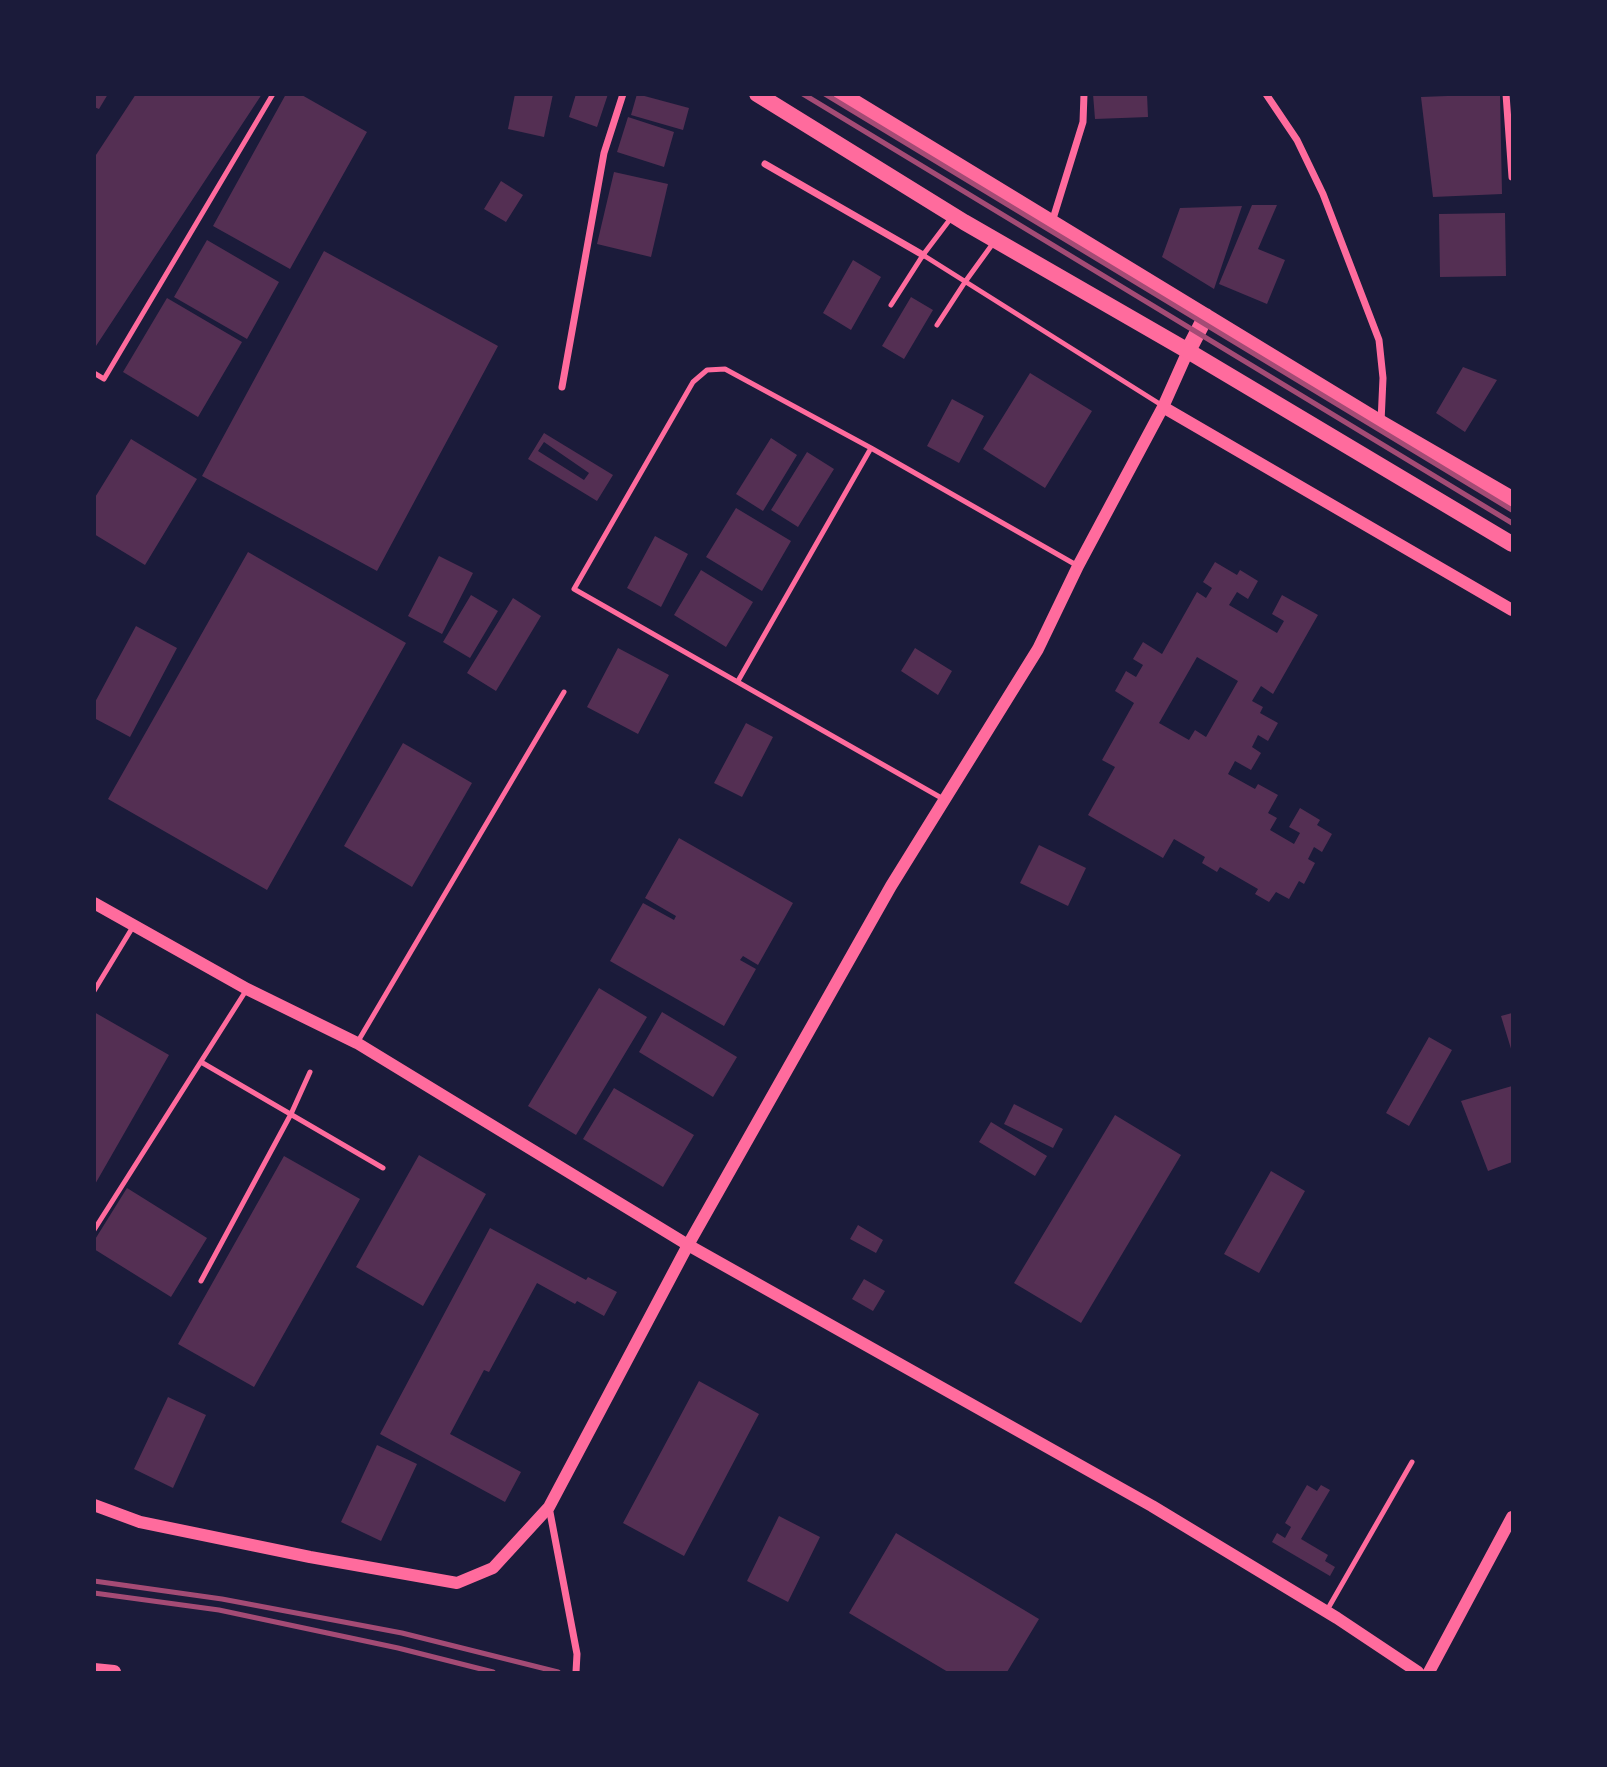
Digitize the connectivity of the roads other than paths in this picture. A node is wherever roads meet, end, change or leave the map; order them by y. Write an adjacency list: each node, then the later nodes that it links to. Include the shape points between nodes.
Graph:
1 (273, 94): 19 (lane, via 104,379)
2 (623, 94): 20 (street, via 604,153)
3 (757, 94): 10 (main road)
4 (841, 94): 11 (main road)
5 (1084, 94): 11 (street, via 1083,122)
6 (1266, 94): 22 (street, via 1297,140 1323,194 1379,340)
7 (1506, 94): 9 (street)
8 (765, 164): 13 (street)
9 (1513, 177)
10 (953, 215): 12 (main road); 13 (lane)
11 (1052, 223): 16 (main road)
12 (996, 240): 14 (lane); 18 (main road)
13 (923, 255): 14 (lane); 15 (lane)
14 (965, 282): 17 (lane); 21 (lane)
15 (891, 305)
16 (1206, 316): 18 (main road); 22 (main road)
17 (937, 326)
18 (1188, 351): 21 (street); 25 (main road)
19 (94, 373)
20 (562, 387)
21 (1163, 407): 26 (street); 27 (street)
22 (1381, 423): 24 (main road)
23 (871, 448): 26 (lane); 28 (lane); 28 (lane, via 741,376 724,369 707,370 693,382 580,577 574,589)
24 (1513, 499)
25 (1513, 544)
26 (1078, 566): 30 (street, via 1038,649)
27 (1513, 610)
28 (738, 681): 30 (lane)
29 (564, 692): 35 (lane)
30 (946, 800): 41 (street, via 891,886)
31 (94, 903): 32 (street)
32 (134, 925): 33 (street); 34 (lane)
33 (247, 989): 35 (street); 36 (lane)
34 (94, 991)
35 (357, 1043): 41 (street)
36 (201, 1062): 38 (lane); 40 (lane)
37 (310, 1072): 38 (lane)
38 (291, 1114): 39 (lane); 42 (lane)
39 (383, 1168)
40 (94, 1230)
41 (688, 1245): 45 (street); 47 (street, via 1152,1506)
42 (201, 1281)
43 (1412, 1462): 47 (lane)
44 (94, 1505): 45 (street, via 139,1522 457,1583 493,1568)
45 (549, 1507): 50 (street, via 577,1654)
46 (1513, 1517): 52 (street)
47 (1326, 1612): 51 (street)
48 (94, 1670): 49 (main road)
49 (114, 1672)
50 (576, 1672)
51 (1418, 1672)
52 (1429, 1672)

